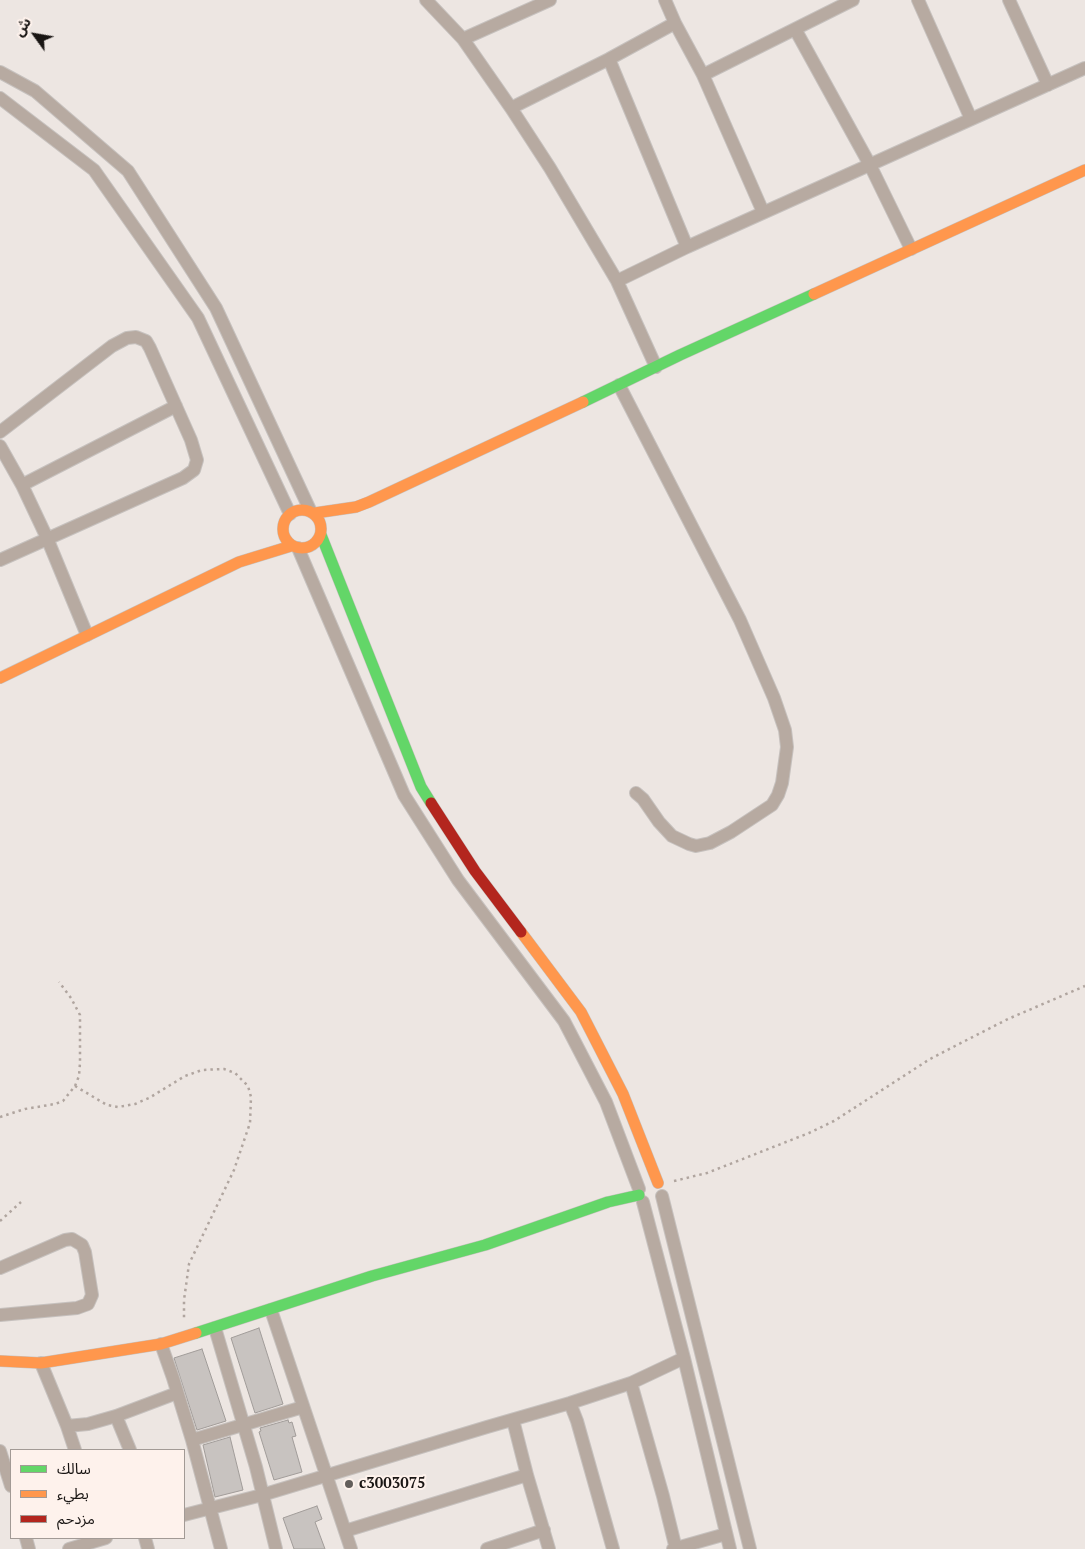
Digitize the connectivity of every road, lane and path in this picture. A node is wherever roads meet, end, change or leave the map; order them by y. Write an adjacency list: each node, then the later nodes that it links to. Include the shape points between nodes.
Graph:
1 (426, 0): 10 (street)
2 (550, 0): 7 (street)
3 (665, 0): 8 (street)
4 (853, 0): 9 (street)
5 (918, 0): 18 (street)
6 (1010, 0): 15 (street)
7 (533, 4): 10 (street)
8 (675, 23): 11 (street); 14 (street)
9 (796, 29): 14 (street); 19 (street)
10 (463, 39): 17 (street)
11 (609, 59): 17 (street); 22 (street)
12 (1085, 68): 15 (street)
13 (0, 72): 32 (street, via 35,91 128,171 216,308)
14 (703, 75): 21 (street)
15 (1048, 85): 18 (street)
16 (0, 98): 33 (street, via 94,170 198,318)
17 (511, 108): 24 (street)
18 (971, 119): 19 (street)
19 (870, 165): 21 (street); 23 (street)
20 (1085, 170): 23 (street)
21 (763, 212): 22 (street)
22 (688, 247): 24 (street)
23 (911, 249): 25 (street)
24 (617, 282): 25 (street)
25 (656, 367): 26 (street)
26 (619, 385): 31 (street); 42 (street, via 740,620 768,681 785,730 787,747 782,783 772,804 710,843 696,846 672,836)
27 (176, 406): 28 (street, via 146,341 132,337 112,346); 30 (street); 36 (street, via 197,458 192,472)
28 (0, 432)
29 (0, 446): 30 (street)
30 (22, 485): 36 (street)
31 (356, 507): 32 (street); 35 (street)
32 (312, 511): 33 (street, via 300,509); 35 (street, via 320,521)
33 (290, 514): 34 (street)
34 (283, 526): 37 (street, via 286,540); 39 (street)
35 (321, 532): 37 (street, via 312,546 306,549); 47 (street, via 421,786 475,871 581,1012 623,1094)
36 (47, 538): 38 (street); 40 (street)
37 (295, 547): 39 (street); 48 (street, via 404,795 458,880 564,1021 606,1102)
38 (0, 560)
39 (239, 562): 40 (street)
40 (87, 635): 41 (street)
41 (0, 678)
42 (636, 793)
43 (58, 982): 45 (path, via 80,1015 80,1063)
44 (1085, 986): 47 (path, via 947,1050 809,1133)
45 (75, 1086): 46 (path, via 63,1101); 55 (path, via 107,1105 118,1107 149,1098 185,1076 202,1070 224,1069 235,1073 248,1086 252,1108 247,1134 234,1170 188,1269)
46 (0, 1117)
47 (660, 1189): 48 (street, via 654,1181 645,1182); 48 (street, via 660,1200 652,1204); 91 (street)
48 (641, 1195): 52 (street, via 579,1211 485,1245 372,1276); 57 (street)
49 (22, 1202): 50 (path)
50 (0, 1221)
51 (0, 1268): 53 (street, via 72,1239 82,1244 85,1252 92,1295 88,1304 77,1308)
52 (271, 1310): 54 (street); 63 (street)
53 (0, 1315)
54 (215, 1328): 55 (street); 66 (street)
55 (184, 1338): 56 (street)
56 (161, 1344): 59 (street); 61 (street)
57 (684, 1358): 60 (street); 80 (street)
58 (0, 1361): 59 (street)
59 (41, 1363): 67 (street)
60 (631, 1383): 62 (street); 89 (street)
61 (177, 1393): 64 (street); 68 (street)
62 (570, 1403): 65 (street); 88 (street)
63 (303, 1407): 66 (street); 72 (street)
64 (116, 1416): 67 (street); 70 (street)
65 (513, 1420): 72 (street); 73 (street)
66 (243, 1425): 68 (street); 75 (street)
67 (67, 1426): 69 (street)
68 (192, 1440): 76 (street)
69 (75, 1449)
70 (130, 1449)
71 (0, 1451): 74 (street)
72 (327, 1475): 75 (street); 78 (street)
73 (527, 1475): 78 (street); 79 (street)
74 (10, 1483)
75 (262, 1495): 76 (street); 84 (street)
76 (211, 1508): 77 (street); 83 (street)
77 (185, 1515)
78 (345, 1530): 85 (street)
79 (544, 1530): 86 (street); 87 (street)
80 (726, 1534): 89 (street); 90 (street)
81 (103, 1539): 82 (street)
82 (69, 1549)
83 (221, 1549)
84 (276, 1549)
85 (351, 1549)
86 (487, 1549)
87 (550, 1549)
88 (613, 1549)
89 (675, 1549)
90 (730, 1549)
91 (750, 1549)

